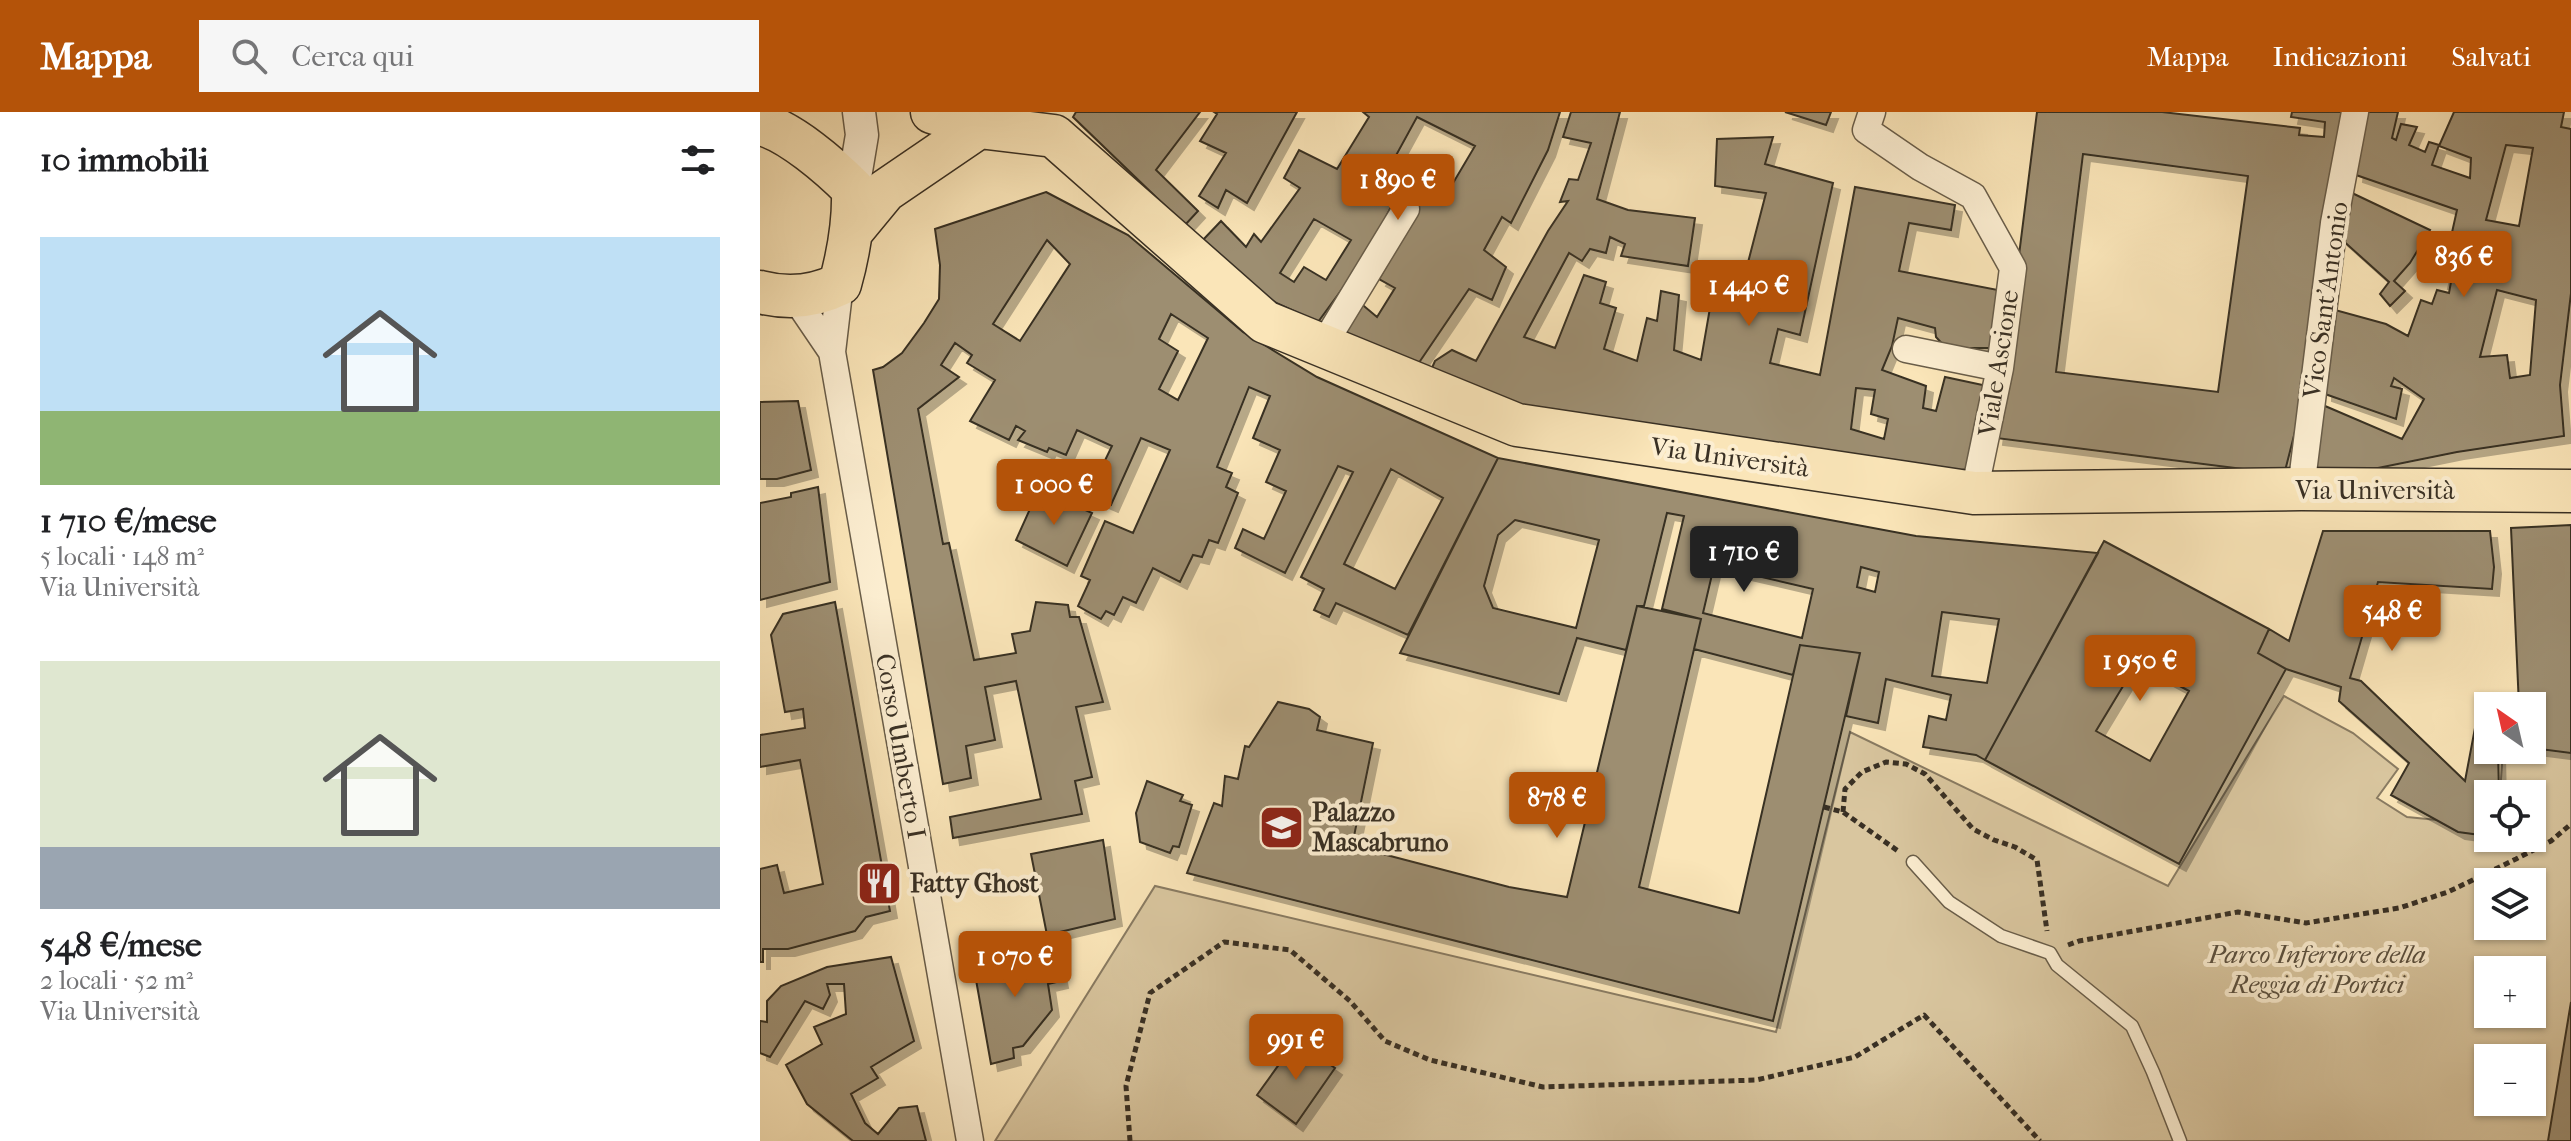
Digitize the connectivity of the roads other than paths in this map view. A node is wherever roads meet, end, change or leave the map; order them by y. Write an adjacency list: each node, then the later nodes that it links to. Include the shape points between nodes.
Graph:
1 (859, 112): 8 (street, via 862,135)
2 (932, 112): 7 (main road, Via Università)
3 (2355, 112): 17 (street, Vico Sant'Antonio, via 2334,223)
4 (767, 120): 8 (main road)
5 (1869, 121): 16 (street, Viale Ascione, via 1920,167 1973,196 2013,268)
6 (1058, 124): 7 (main road, Via Università); 13 (main road, Via Università, via 1265,322)
7 (979, 127): 10 (main road, via 885,191)
8 (853, 189): 10 (main road)
9 (1406, 209): 13 (street)
10 (852, 231): 11 (main road)
11 (840, 284): 12 (main road, via 822,293); 15 (street, Corso Umberto I)
12 (777, 294): 15 (street, Corso Umberto I)
13 (1324, 344): 19 (main road, Via Università, via 1517,425)
14 (1906, 349): 16 (street)
15 (832, 352): 21 (street, Corso Umberto I)
16 (2000, 368): 19 (street, Viale Ascione)
17 (2301, 489): 18 (main road, Via Università); 19 (main road, Via Università)
18 (2571, 491)
19 (1974, 493)
20 (1913, 862): 22 (lane, via 1949,902 2001,936 2050,953 2057,965 2132,1026)
21 (970, 1141)
22 (2180, 1141)

